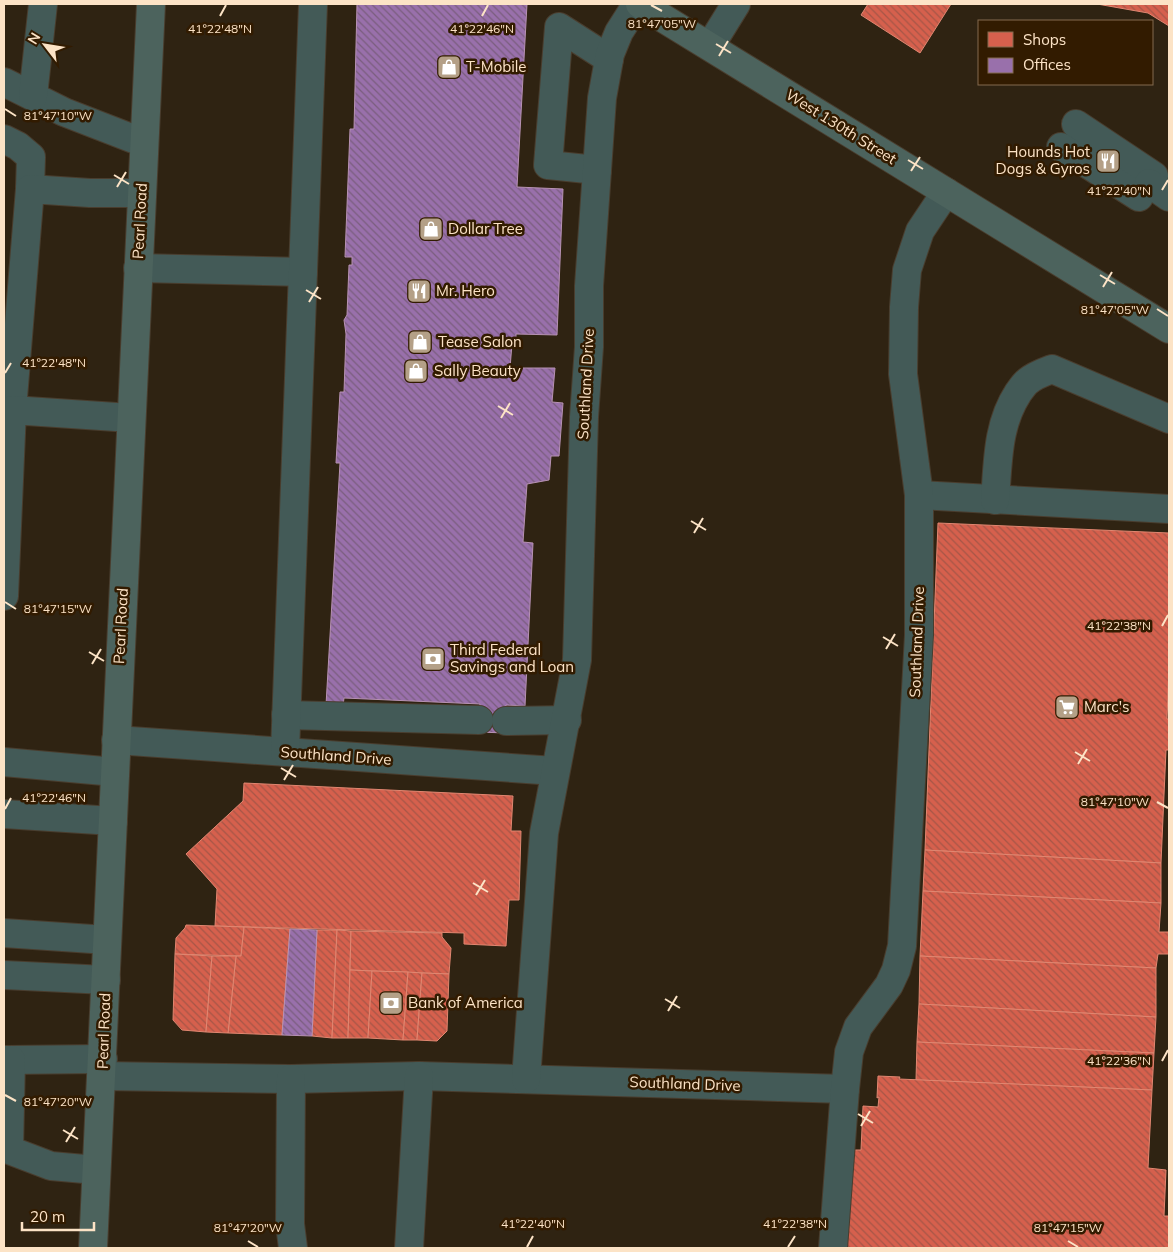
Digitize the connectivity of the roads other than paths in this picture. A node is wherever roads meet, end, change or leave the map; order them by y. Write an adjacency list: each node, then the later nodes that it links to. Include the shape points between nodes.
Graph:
1 (43, 4): 9 (street)
2 (151, 4): 12 (main road, Pearl Road)
3 (313, 4): 20 (street)
4 (638, 4): 6 (main road, West 130th Street); 7 (street, Southland Drive, via 619,32)
5 (736, 4): 6 (street)
6 (710, 46): 17 (main road, West 130th Street)
7 (609, 60): 14 (street, Southland Drive, via 602,98); 14 (street, via 558,27 548,165)
8 (4, 82): 9 (street)
9 (34, 96): 12 (street, via 64,112)
10 (1076, 124): 15 (street)
11 (4, 138): 16 (street, via 32,157)
12 (144, 143): 18 (main road, Pearl Road)
13 (1061, 147): 15 (street)
14 (597, 170): 32 (street, Southland Drive, via 589,286 577,660)
15 (1153, 188)
16 (30, 189): 18 (street); 22 (street)
17 (946, 192): 21 (main road, West 130th Street); 25 (street, Southland Drive, via 920,230 908,270 904,307 903,374)
18 (142, 193): 19 (main road, Pearl Road)
19 (138, 268): 20 (street); 23 (main road, Pearl Road)
20 (303, 272): 29 (street)
21 (1169, 329)
22 (8, 410): 23 (street); 28 (street)
23 (131, 418): 33 (main road, Pearl Road)
24 (1169, 419): 26 (street, via 1052,369 1040,374 1027,382 1005,419)
25 (919, 495): 26 (street); 49 (street, Southland Drive, via 918,635 902,946 889,985 858,1028 849,1052)
26 (995, 500): 27 (street)
27 (1169, 509)
28 (4, 596)
29 (286, 715): 30 (street); 34 (street)
30 (479, 720)
31 (506, 720): 32 (street)
32 (567, 720): 36 (street, Southland Drive)
33 (116, 740): 34 (street, Southland Drive); 37 (main road, Pearl Road)
34 (285, 752): 36 (street, Southland Drive)
35 (4, 762): 37 (street)
36 (555, 771): 48 (street, Southland Drive, via 544,833)
37 (115, 772): 39 (main road, Pearl Road)
38 (4, 814): 39 (street)
39 (113, 821): 41 (main road, Pearl Road)
40 (4, 933): 41 (street)
41 (107, 940): 43 (main road, Pearl Road)
42 (4, 975): 43 (street)
43 (106, 980): 45 (main road, Pearl Road)
44 (7, 1060): 45 (street, Southland Drive); 50 (street, via 9,1150 51,1166)
45 (102, 1067): 47 (street, Southland Drive); 50 (main road, Pearl Road)
46 (419, 1076): 47 (street, Southland Drive); 48 (street, Southland Drive); 53 (street)
47 (291, 1079): 52 (street, via 290,1224)
48 (526, 1079): 49 (street, Southland Drive)
49 (845, 1089): 54 (street, Southland Drive)
50 (96, 1170): 51 (main road, Pearl Road)
51 (93, 1248)
52 (293, 1248)
53 (409, 1248)
54 (833, 1248)

